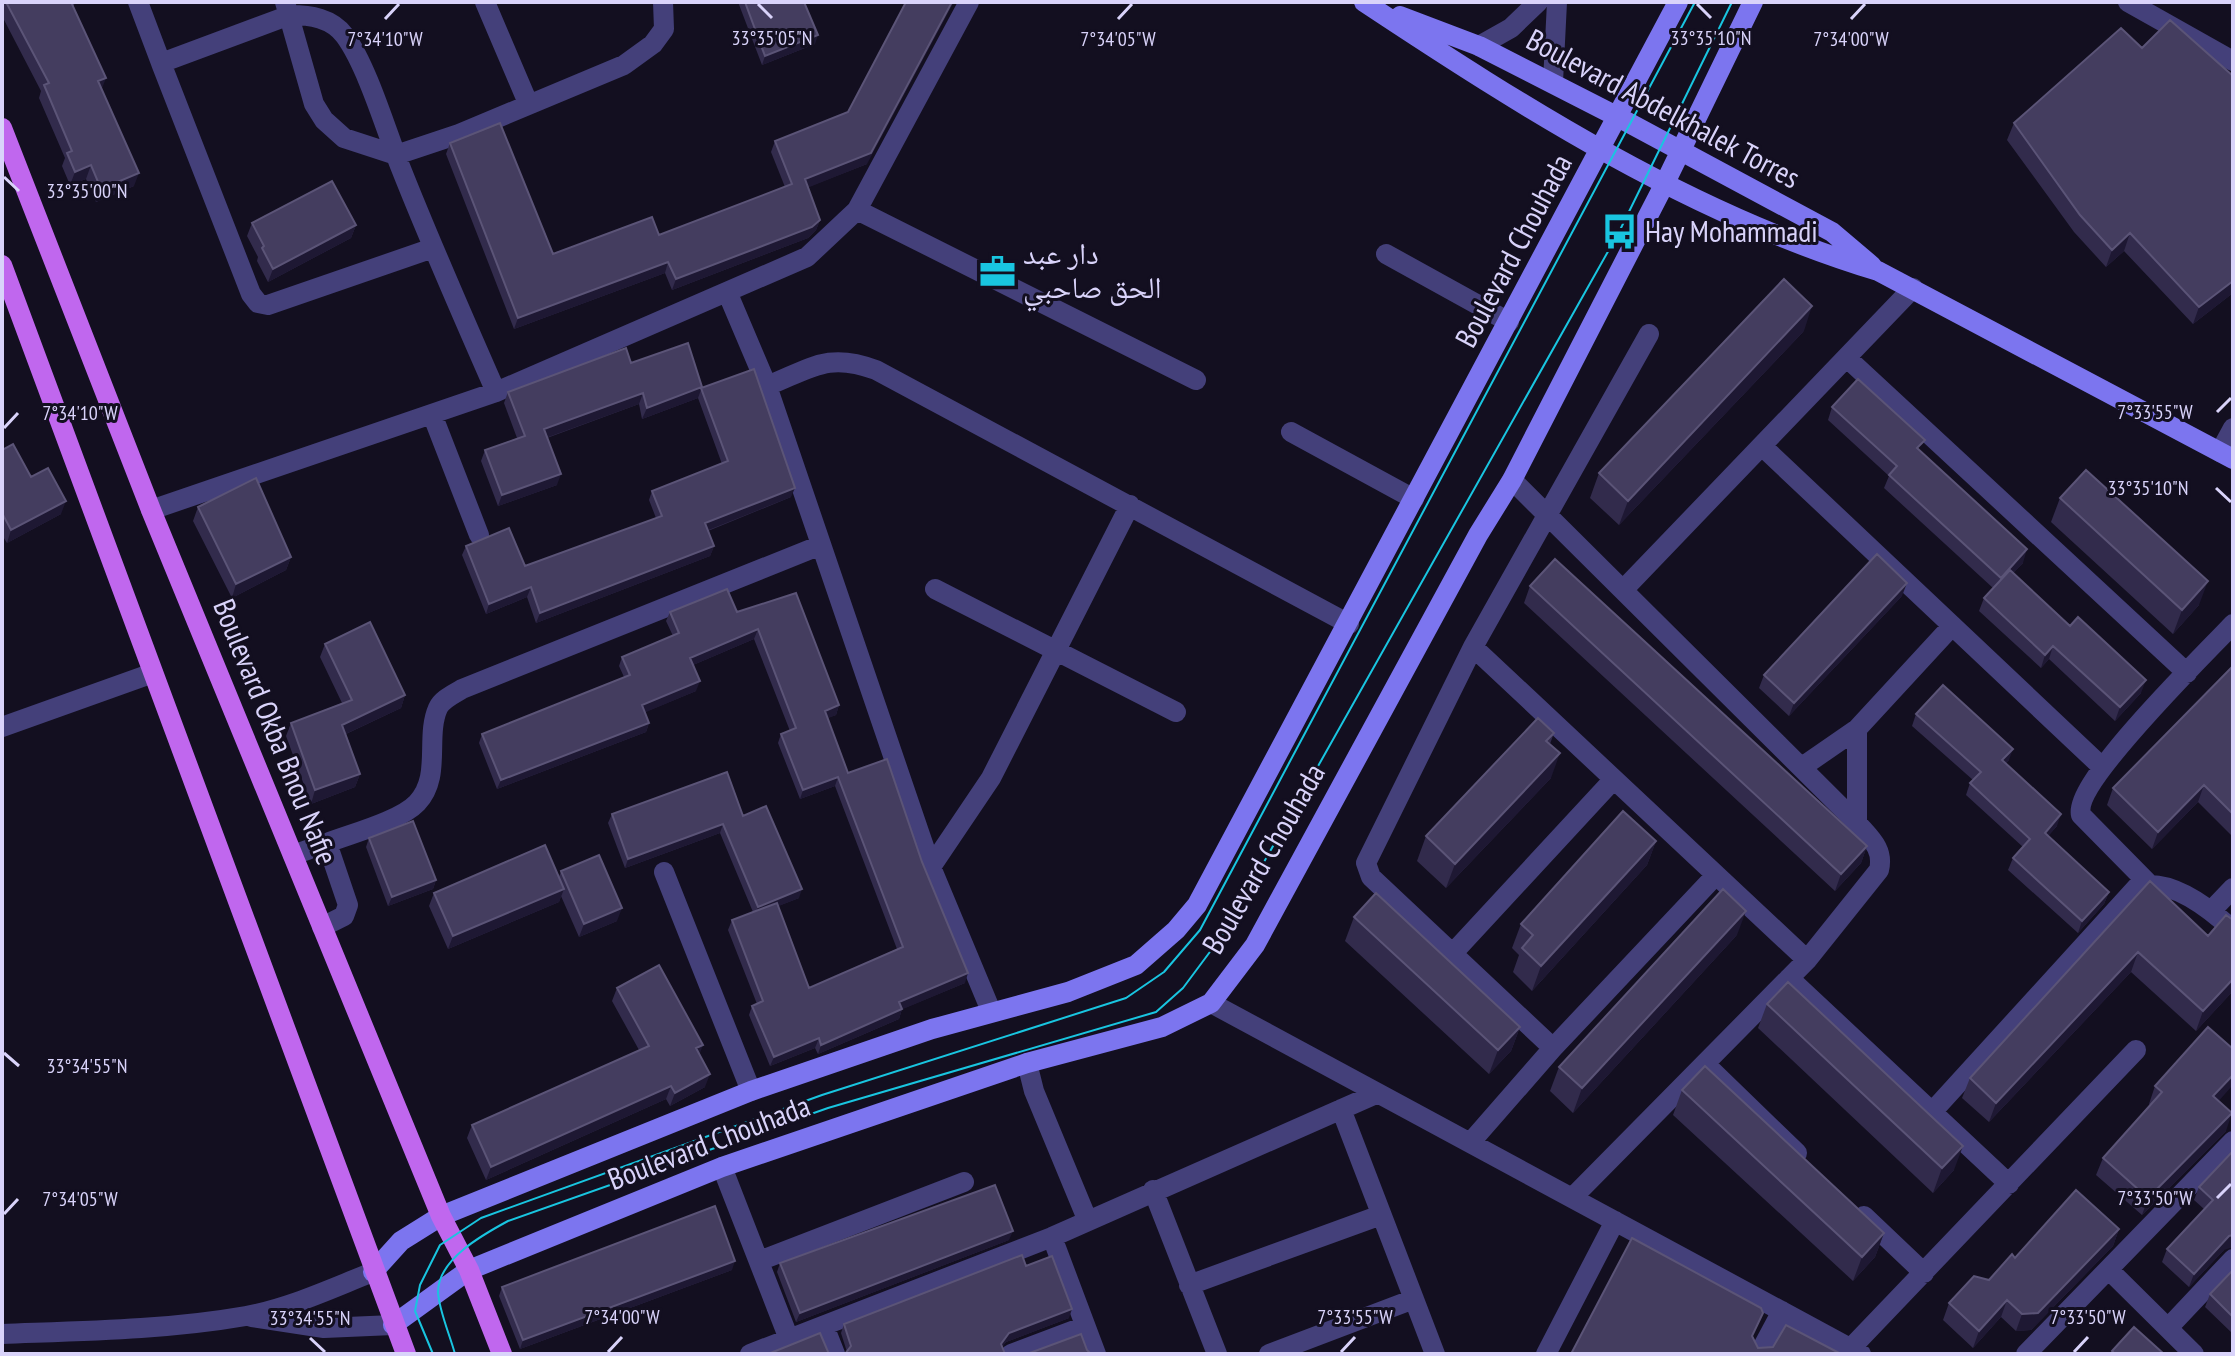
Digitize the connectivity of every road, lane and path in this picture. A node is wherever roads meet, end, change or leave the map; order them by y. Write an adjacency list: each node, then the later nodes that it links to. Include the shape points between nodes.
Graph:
1 (138, 2): 14 (street)
2 (485, 2): 16 (street)
3 (663, 2): 16 (street, via 664,29 653,44 624,65)
4 (969, 2): 23 (street)
5 (1364, 2): 12 (street, Boulevard Abdelkhalek Torres); 19 (street, Boulevard Abdelkhalek Torres)
6 (1538, 2): 12 (street, via 1511,28)
7 (1557, 2): 15 (street)
8 (1678, 2): 17 (street, Boulevard Chouhada)
9 (1753, 2): 20 (street, Boulevard Chouhada)
10 (2128, 2): 13 (street)
11 (288, 9): 14 (street); 21 (street, via 323,20 346,37); 21 (street, via 311,93 324,120 344,138)
12 (1479, 46): 15 (street, Boulevard Abdelkhalek Torres)
13 (2233, 61)
14 (161, 63): 24 (street, via 258,303 268,305)
15 (1553, 82): 17 (street, Boulevard Abdelkhalek Torres)
16 (528, 103): 21 (street)
17 (1618, 117): 19 (street, Boulevard Chouhada); 20 (street, Boulevard Abdelkhalek Torres)
18 (2, 128): 44 (main road, Boulevard Okba Bnou Nafie)
19 (1602, 150): 22 (street, Boulevard Abdelkhalek Torres); 30 (street, Boulevard Chouhada)
20 (1679, 152): 22 (street, Boulevard Chouhada); 27 (street, Boulevard Abdelkhalek Torres, via 1832,232)
21 (396, 155): 24 (street)
22 (1665, 183): 27 (street, Boulevard Abdelkhalek Torres, via 1823,254); 41 (street, Boulevard Chouhada)
23 (857, 210): 29 (street, via 807,257); 33 (street)
24 (433, 248): 35 (street)
25 (1386, 254): 30 (street)
26 (2, 265): 55 (main road)
27 (1878, 271): 28 (street, Boulevard Abdelkhalek Torres)
28 (1913, 288): 32 (street); 40 (street, Boulevard Abdelkhalek Torres)
29 (728, 294): 34 (street); 35 (street)
30 (1509, 322): 42 (street, Boulevard Chouhada)
31 (1649, 334): 45 (street)
32 (1847, 358): 39 (street); 56 (street)
33 (1196, 380)
34 (767, 386): 43 (street, via 827,361 849,360); 47 (street)
35 (496, 392): 36 (street)
36 (432, 414): 44 (street); 46 (street)
37 (2233, 428): 40 (street)
38 (1291, 432): 42 (street)
39 (1763, 447): 49 (street); 52 (street)
40 (2226, 455)
41 (1512, 480): 45 (street); 77 (street, Boulevard Chouhada, via 1255,945)
42 (1414, 499): 50 (street, Boulevard Chouhada)
43 (1130, 505): 50 (street); 54 (street)
44 (151, 510): 65 (main road, Boulevard Okba Bnou Nafie)
45 (1547, 512): 49 (street); 53 (street)
46 (479, 535)
47 (821, 545): 64 (street, via 453,695 438,709 434,758 419,802); 66 (street)
48 (935, 589): 54 (street)
49 (1623, 590): 60 (street)
50 (1349, 624): 78 (street, Boulevard Chouhada, via 1197,905 1176,930 1136,965 1068,992)
51 (2233, 624): 56 (street)
52 (1952, 626): 59 (street); 61 (street)
53 (1473, 647): 62 (street); 74 (street, via 1366,863 1371,877)
54 (1055, 650): 57 (street); 66 (street, via 991,778)
55 (153, 673): 58 (street); 105 (main road)
56 (2187, 673): 61 (street)
57 (1176, 712)
58 (2, 727)
59 (1857, 729): 60 (street); 63 (street)
60 (1802, 767): 63 (street)
61 (2102, 767): 69 (street, via 2083,793 2081,815)
62 (1614, 779): 68 (street); 74 (street)
63 (1857, 823): 75 (street, via 1881,851 1879,870)
64 (327, 843): 65 (street); 72 (street, via 348,905 344,916)
65 (293, 855): 72 (main road, Boulevard Okba Bnou Nafie)
66 (931, 867): 78 (street)
67 (664, 872): 83 (street)
68 (1716, 875): 75 (street); 79 (street)
69 (2148, 883): 71 (street); 86 (street, via 2137,887)
70 (2233, 888): 71 (street)
71 (2211, 911): 73 (street)
72 (322, 927): 97 (main road, Boulevard Okba Bnou Nafie)
73 (2233, 930)
74 (1453, 953): 79 (street)
75 (1807, 960): 76 (street)
76 (1789, 978): 82 (street); 86 (street)
77 (1211, 1003): 81 (street, Boulevard Chouhada, via 1162,1027); 84 (street)
78 (991, 1011): 83 (street, Boulevard Chouhada)
79 (1553, 1048): 88 (street)
80 (2136, 1050): 92 (street)
81 (1027, 1063): 90 (street, Boulevard Chouhada); 98 (street)
82 (1705, 1064): 89 (street); 95 (street)
83 (751, 1091): 97 (street, Boulevard Chouhada)
84 (1378, 1093): 85 (street); 88 (street)
85 (1341, 1109): 93 (street); 96 (street)
86 (1932, 1112): 92 (street)
87 (2233, 1141): 104 (street)
88 (1470, 1143): 95 (street)
89 (1809, 1163)
90 (722, 1167): 102 (street); 103 (street, Boulevard Chouhada)
91 (964, 1182): 102 (street)
92 (2009, 1184): 106 (street)
93 (1153, 1190): 98 (street); 107 (street)
94 (1843, 1196): 106 (street)
95 (1572, 1198): 99 (street)
96 (1381, 1215): 107 (street); 108 (street)
97 (441, 1216): 103 (main road, Boulevard Okba Bnou Nafie); 105 (street, Boulevard Chouhada, via 401,1241)
98 (1087, 1219): 100 (street)
99 (1615, 1221): 109 (street); 127 (street)
100 (1052, 1237): 112 (street); 113 (street)
101 (2233, 1259): 114 (street)
102 (759, 1261): 116 (street)
103 (469, 1270): 111 (street, Boulevard Chouhada); 119 (main road, Boulevard Okba Bnou Nafie)
104 (2109, 1270): 114 (street); 129 (street)
105 (373, 1272): 110 (street); 111 (main road)
106 (1924, 1273): 117 (street)
107 (1189, 1285): 124 (street)
108 (1414, 1299): 125 (street); 126 (street)
109 (1782, 1311): 117 (street); 128 (street)
110 (248, 1316): 111 (street, via 324,1328); 115 (street, via 133,1329)
111 (393, 1325): 118 (main road)
112 (824, 1326): 116 (street); 121 (street)
113 (1085, 1326): 122 (street); 123 (street)
114 (2168, 1328): 130 (street)
115 (2, 1334)
116 (789, 1339): 120 (street)
117 (1856, 1351)
118 (406, 1354)
119 (502, 1354)
120 (750, 1354)
121 (835, 1354)
122 (1011, 1354)
123 (1096, 1354)
124 (1217, 1354)
125 (1269, 1354)
126 (1435, 1354)
127 (1546, 1354)
128 (1759, 1354)
129 (2026, 1354)
130 (2194, 1354)

